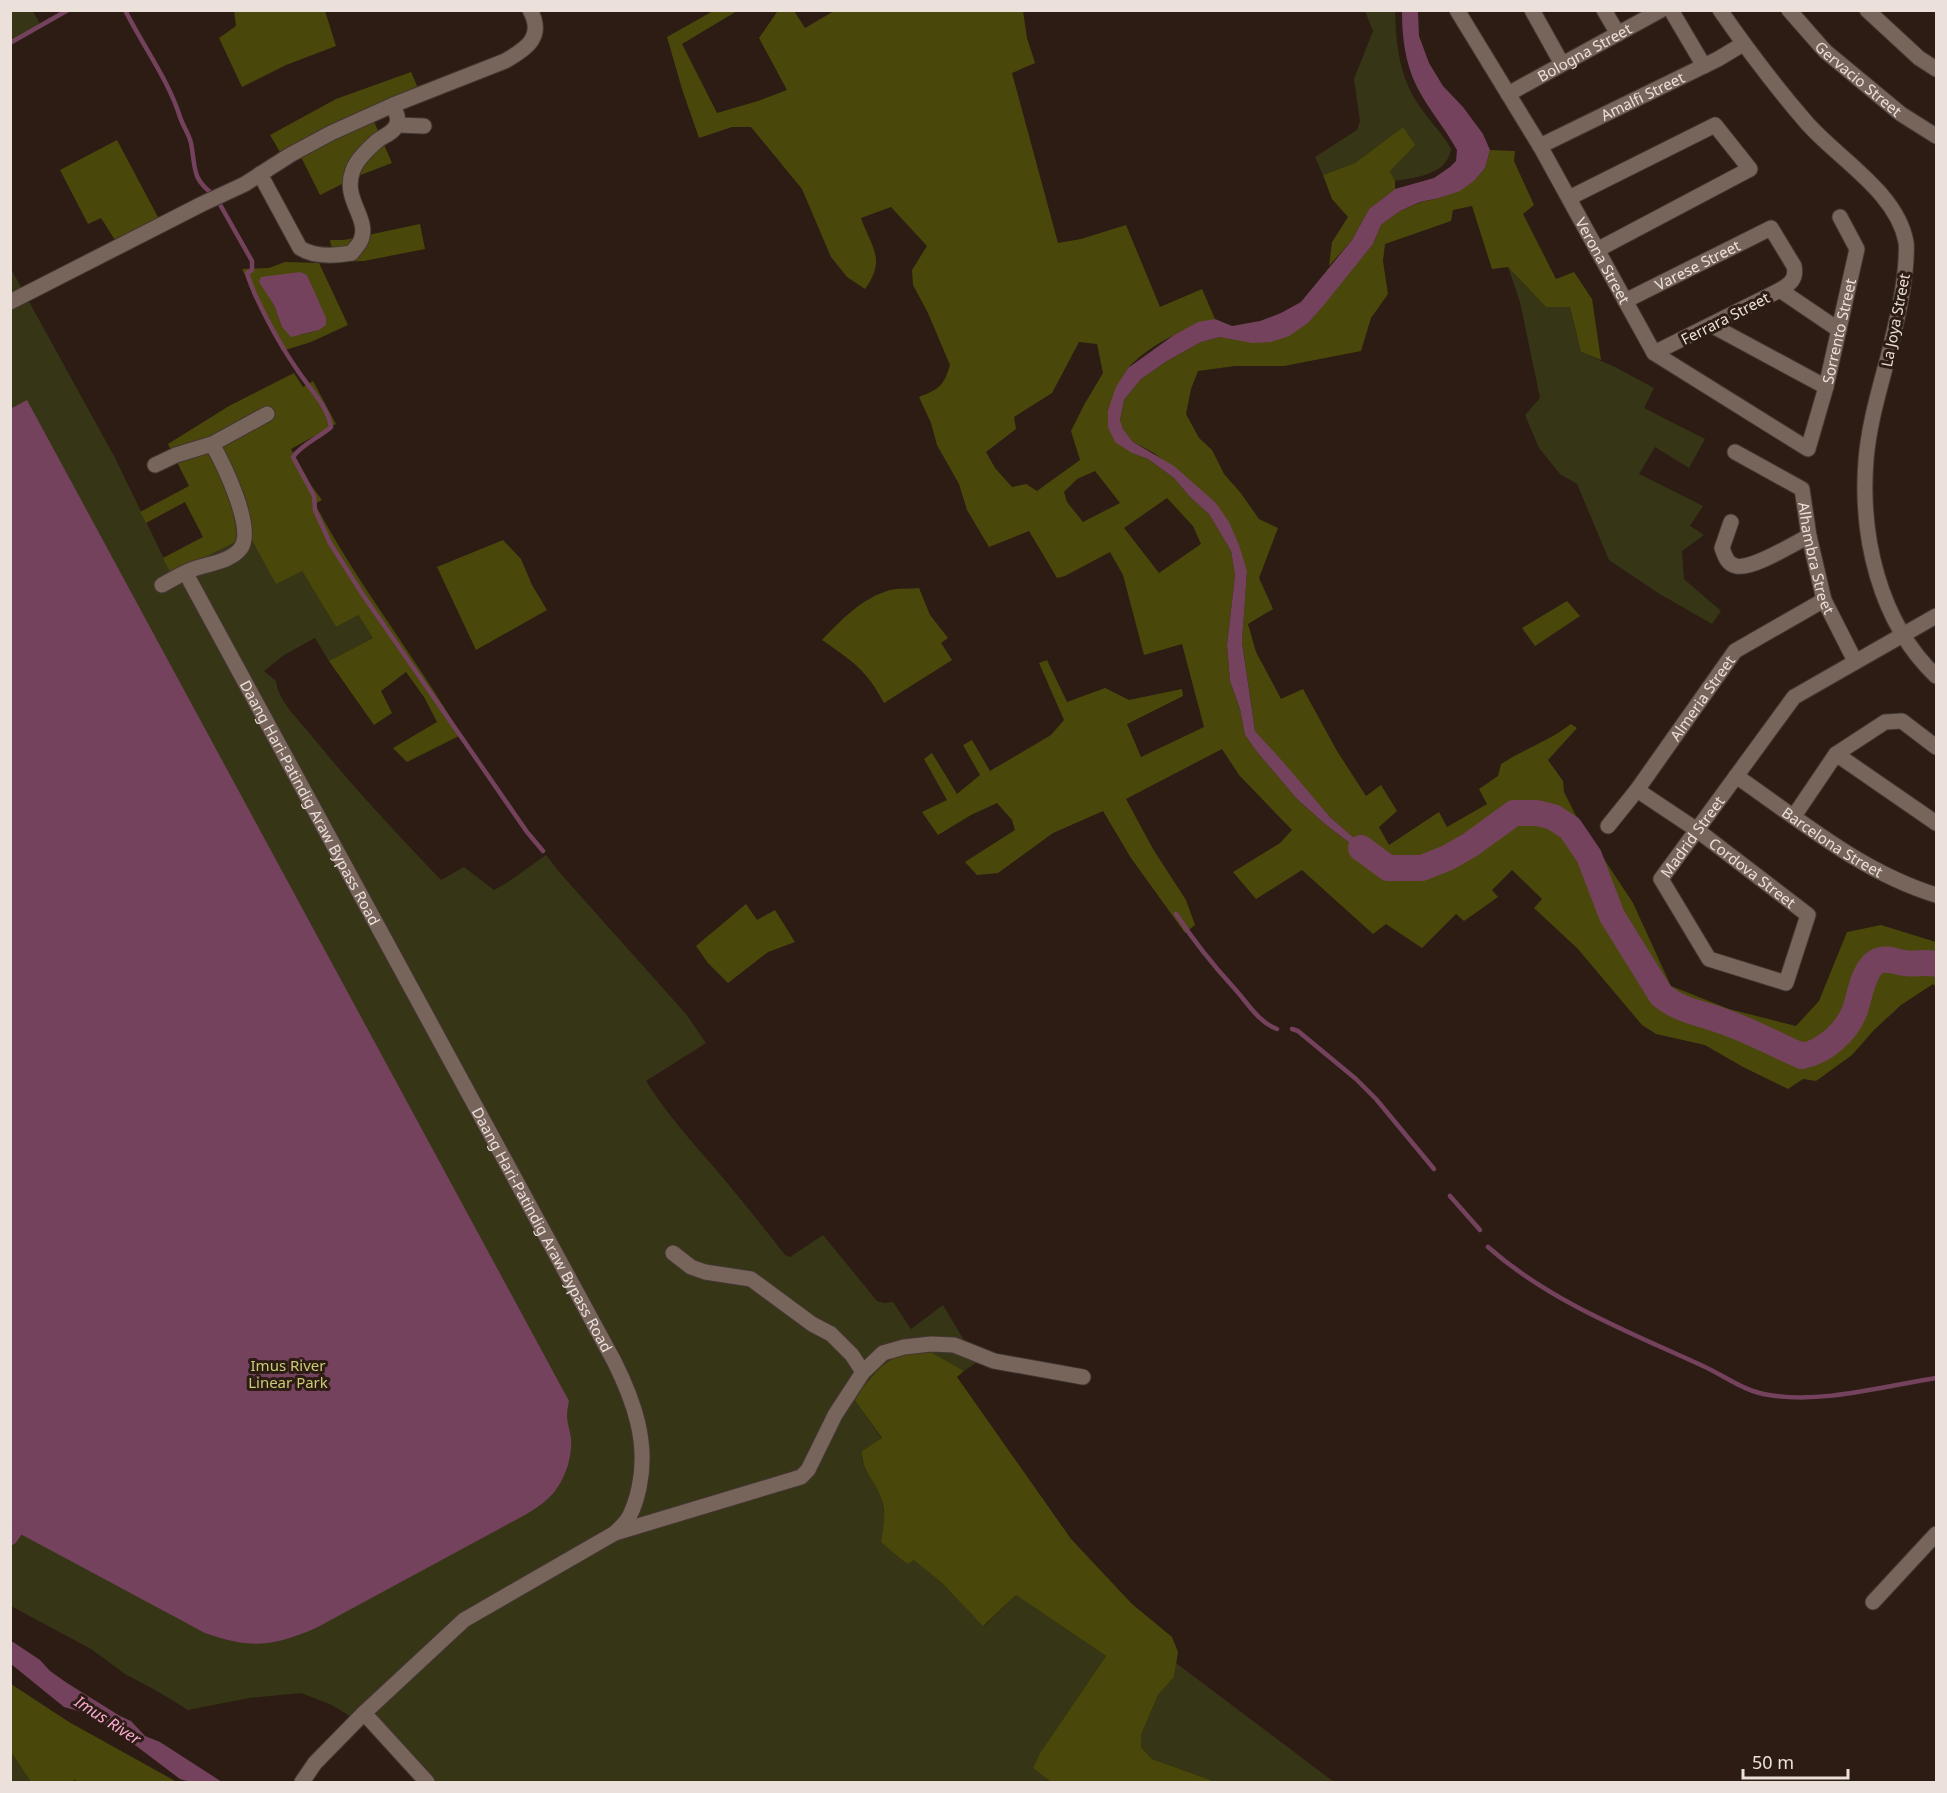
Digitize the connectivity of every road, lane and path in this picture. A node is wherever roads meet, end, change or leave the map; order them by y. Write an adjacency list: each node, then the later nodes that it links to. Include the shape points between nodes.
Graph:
1 (530, 10): 16 (street, via 536,27 532,42 519,53)
2 (1457, 10): 15 (street, Verona Street)
3 (1532, 10): 12 (street)
4 (1604, 10): 10 (street)
5 (1661, 10): 10 (street, Bologna Street)
6 (1671, 10): 13 (street)
7 (1720, 10): 11 (street, La Joya Street)
8 (1789, 10): 19 (street, Gervacio Street, via 1825,51 1901,114)
9 (1867, 10): 14 (street)
10 (1618, 34): 12 (street, Bologna Street)
11 (1743, 44): 13 (street, Amalfi Street); 44 (street, La Joya Street, via 1807,124 1882,197 1896,215 1907,242 1905,287 1871,429 1865,478 1867,536 1876,572)
12 (1562, 64): 15 (street, Bologna Street)
13 (1704, 66): 20 (street, Amalfi Street)
14 (1936, 69)
15 (1508, 94): 20 (street, Verona Street)
16 (393, 105): 17 (street); 21 (street, via 331,133)
17 (397, 125): 18 (street); 21 (street, via 354,168 350,193 363,231 352,253 318,254 300,248)
18 (424, 126)
19 (1936, 135)
20 (1540, 146): 22 (street, Verona Street)
21 (260, 174): 28 (street)
22 (1569, 198): 25 (street, Verona Street); 25 (street, via 1715,125 1750,169)
23 (1840, 217): 30 (street, Sorrento Street, via 1857,249)
24 (1771, 228): 26 (street, Ferrara Street, via 1796,273); 27 (street, Varese Street)
25 (1597, 250): 27 (street, Verona Street)
26 (1780, 290): 29 (street, Ferrara Street); 30 (street)
27 (1625, 301): 31 (street, Verona Street)
28 (10, 303)
29 (1711, 325): 31 (street, Ferrara Street); 32 (street)
30 (1839, 330): 32 (street, Sorrento Street)
31 (1654, 353): 35 (street, Verona Street)
32 (1826, 387): 35 (street, Sorrento Street)
33 (267, 414): 34 (street)
34 (212, 444): 37 (street); 41 (street, via 235,492 244,541 240,550 225,559 190,570)
35 (1808, 449)
36 (1735, 452): 39 (street, Alhambra Street, via 1802,489)
37 (155, 465)
38 (1731, 522): 39 (street, via 1722,548 1726,560 1734,566 1747,566)
39 (1809, 536): 42 (street, Alhambra Street)
40 (190, 581): 60 (street, Daang Hari-Patindig Araw Bypass Road, via 626,1385 642,1441 643,1470 630,1515)
41 (162, 585)
42 (1824, 600): 45 (street, Alhambra Street); 50 (street, Almeria Street, via 1735,651)
43 (1936, 616): 44 (street, Madrid Street)
44 (1902, 635): 45 (street, Madrid Street); 46 (street, La Joya Street)
45 (1855, 661): 49 (street, Madrid Street, via 1794,697)
46 (1936, 676)
47 (1936, 747): 48 (street, via 1902,721 1885,722)
48 (1836, 754): 51 (street); 52 (street)
49 (1736, 776): 51 (street, Barcelona Street); 54 (street, Madrid Street)
50 (1637, 790): 53 (street, Almeria Street); 54 (street, Cordova Street)
51 (1794, 816): 55 (street, Barcelona Street, via 1860,862 1910,887)
52 (1936, 823)
53 (1608, 826)
54 (1697, 830): 56 (street, Cordova Street); 56 (street, Madrid Street, via 1661,879 1709,959 1786,983)
55 (1936, 895)
56 (1808, 915)
57 (673, 1253): 58 (street, via 705,1272 751,1279 831,1334)
58 (863, 1372): 59 (street, via 883,1353 931,1344 954,1345 994,1361); 60 (street, via 801,1477)
59 (1083, 1377)
60 (615, 1533): 63 (street, Daang Hari-Patindig Araw Bypass Road, via 473,1613)
61 (1936, 1534): 62 (street)
62 (1873, 1602)
63 (364, 1713): 64 (street, Daang Hari-Patindig Araw Bypass Road, via 315,1763); 65 (street)
64 (302, 1782)
65 (427, 1782)

